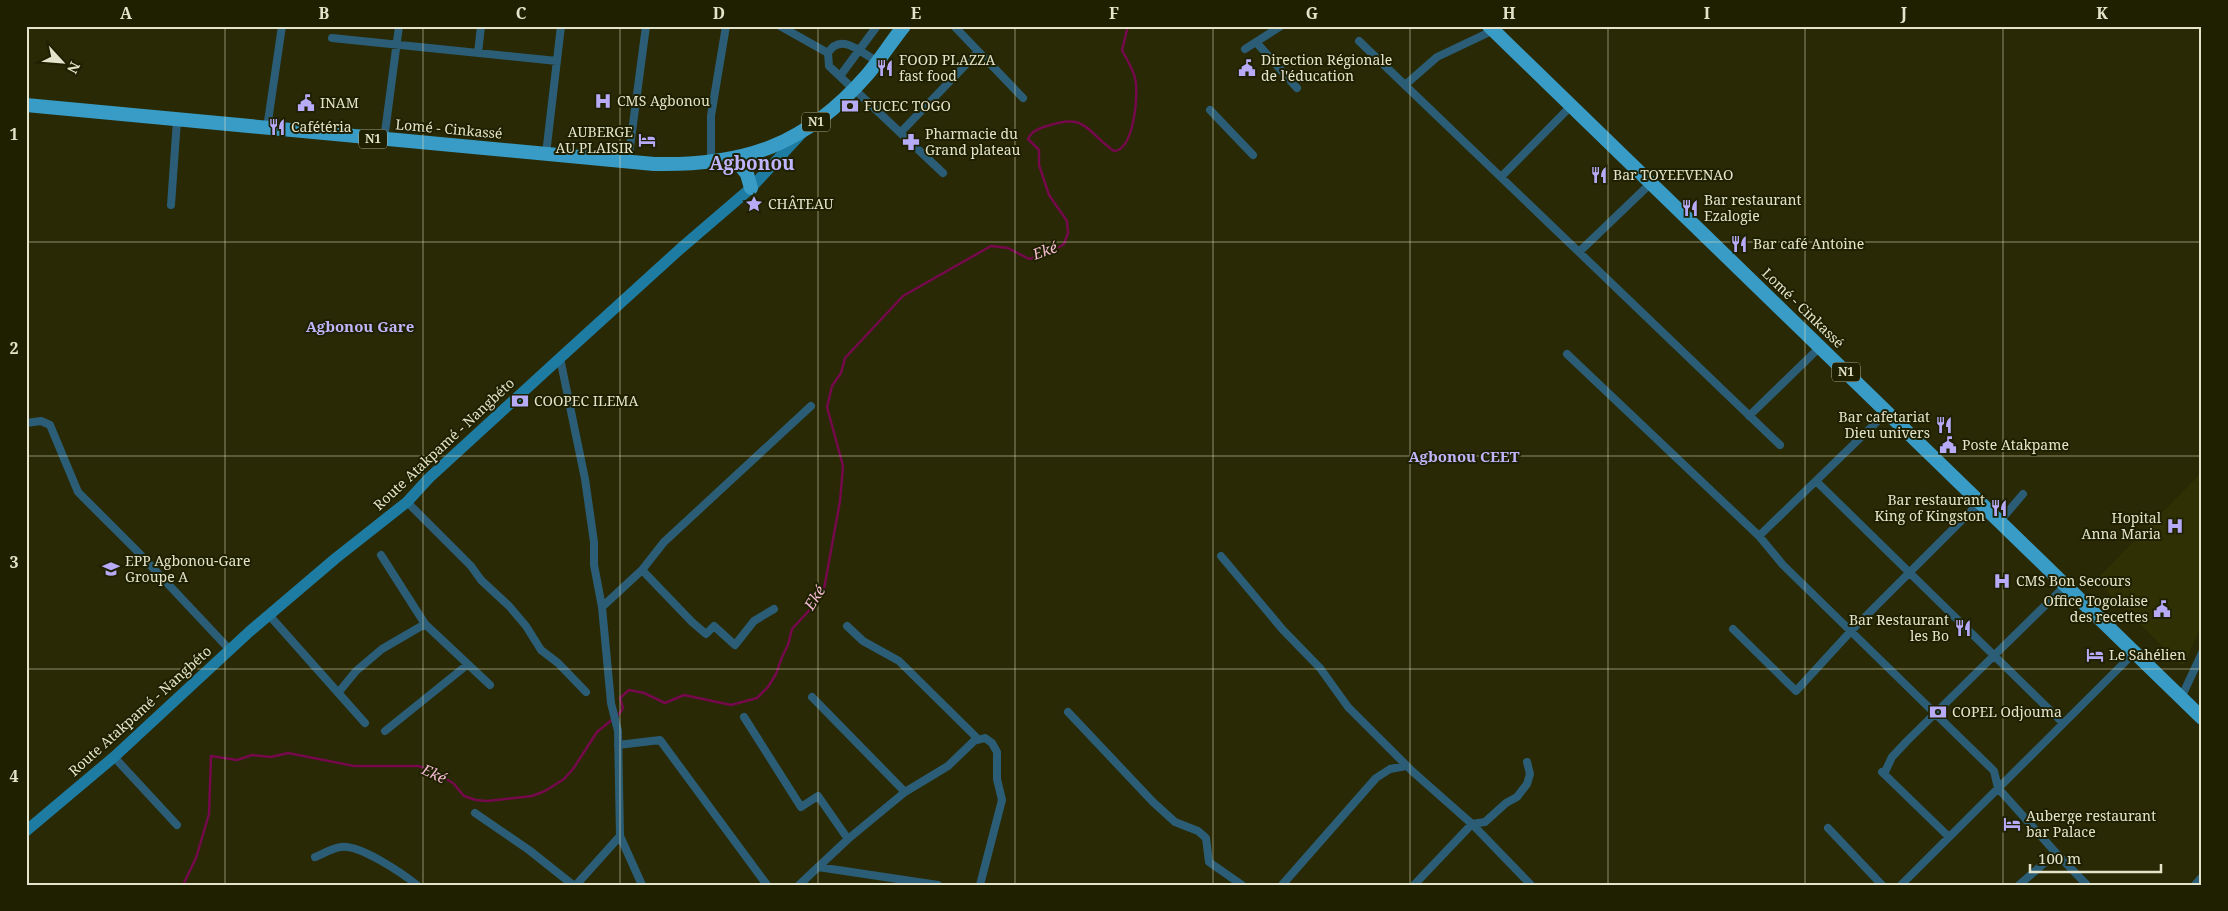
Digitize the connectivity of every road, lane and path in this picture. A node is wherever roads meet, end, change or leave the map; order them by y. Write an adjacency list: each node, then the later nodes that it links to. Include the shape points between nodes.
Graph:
1 (282, 26): 33 (street)
2 (399, 26): 16 (street)
3 (481, 26): 21 (street)
4 (561, 26): 24 (street)
5 (646, 26): 40 (street)
6 (726, 26): 41 (street, via 711,116)
7 (780, 26): 22 (street)
8 (877, 26): 19 (street)
9 (904, 26): 17 (highway, N1)
10 (954, 26): 20 (street)
11 (1280, 26): 15 (street)
12 (1492, 28): 26 (street, via 1437,57); 30 (highway, Lomé - Cinkassé / N1)
13 (332, 38): 16 (street)
14 (1359, 41): 26 (street)
15 (1256, 42): 18 (street); 27 (street)
16 (396, 45): 21 (street); 36 (street)
17 (888, 47): 23 (highway, Lomé - Cinkassé / N1); 25 (highway, Lomé - Cinkassé / N1, via 878,62)
18 (1245, 49)
19 (859, 50): 22 (street, via 841,42 834,44); 23 (street); 25 (street)
20 (978, 52): 28 (street); 35 (street)
21 (478, 53): 24 (street)
22 (828, 53): 25 (street, via 829,66)
23 (873, 59): 25 (highway, Lomé - Cinkassé / N1)
24 (557, 61): 37 (street)
25 (848, 84): 34 (highway, Lomé - Cinkassé / N1); 35 (street); 41 (highway, Lomé - Cinkassé / N1, via 824,108 796,127)
26 (1406, 85): 43 (street)
27 (1297, 88)
28 (1023, 98)
29 (26, 105): 32 (highway, Lomé - Cinkassé / N1)
30 (1571, 106): 43 (street); 44 (highway, Lomé - Cinkassé / N1)
31 (1210, 110): 38 (street)
32 (177, 120): 33 (highway, Lomé - Cinkassé / N1); 46 (street)
33 (267, 128): 36 (highway, Lomé - Cinkassé / N1)
34 (806, 129): 39 (highway, Lomé - Cinkassé / N1, via 775,145); 45 (main road, Route Atakpamé - Nangbéto)
35 (901, 132): 42 (street)
36 (384, 140): 37 (highway, Lomé - Cinkassé / N1)
37 (546, 154): 40 (highway, Lomé - Cinkassé / N1)
38 (1253, 155)
39 (735, 159): 41 (highway, Lomé - Cinkassé / N1); 45 (highway, via 747,174)
40 (628, 162): 41 (highway, Lomé - Cinkassé / N1, via 678,165)
41 (716, 162)
42 (943, 173)
43 (1500, 177): 47 (street)
44 (1651, 183): 47 (street); 48 (highway, Lomé - Cinkassé / N1)
45 (751, 188): 50 (main road, Route Atakpamé - Nangbéto)
46 (171, 205)
47 (1579, 252): 53 (street)
48 (1820, 347): 52 (highway, Lomé - Cinkassé / N1); 53 (street)
49 (1567, 354): 61 (street)
50 (560, 358): 58 (main road, Route Atakpamé - Nangbéto, via 428,478); 67 (street, via 585,479)
51 (811, 406): 64 (street, via 664,542)
52 (1887, 412): 56 (street); 59 (highway, Lomé - Cinkassé / N1)
53 (1749, 416): 55 (street)
54 (26, 424): 74 (street, via 41,421 50,425 78,492)
55 (1780, 445)
56 (1816, 481): 61 (street); 65 (street)
57 (2023, 494): 60 (street)
58 (407, 502): 69 (main road, Route Atakpamé - Nangbéto); 80 (street, via 509,606 541,650)
59 (1980, 502): 60 (highway, Lomé - Cinkassé / N1); 65 (street)
60 (2000, 521): 66 (highway, Lomé - Cinkassé / N1)
61 (1758, 536): 73 (street)
62 (381, 555): 70 (street)
63 (1221, 556): 95 (street, via 1283,630 1320,668 1348,707)
64 (642, 570): 67 (street); 68 (street, via 706,634 714,626 735,645 754,621)
65 (1908, 573): 73 (street); 77 (street)
66 (2066, 585): 75 (highway, Lomé - Cinkassé / N1); 77 (street)
67 (602, 607): 92 (street)
68 (774, 609)
69 (269, 615): 74 (main road, Route Atakpamé - Nangbéto); 81 (street)
70 (425, 624): 78 (street); 81 (street, via 382,649 356,671)
71 (847, 626): 91 (street, via 875,649 899,661)
72 (1733, 629): 73 (street, via 1796,691)
73 (1851, 631): 85 (street)
74 (230, 650): 93 (main road, Route Atakpamé - Nangbéto)
75 (2135, 652): 83 (highway, Lomé - Cinkassé / N1); 88 (street)
76 (2202, 653): 83 (street)
77 (1994, 656): 85 (street); 88 (street)
78 (466, 665): 79 (street); 90 (street)
79 (490, 685)
80 (586, 692)
81 (338, 693): 89 (street)
82 (812, 697): 97 (street)
83 (2181, 698): 87 (highway, Lomé - Cinkassé / N1)
84 (1068, 712): 118 (street, via 1153,802 1175,822 1198,831 1206,838 1209,862)
85 (1934, 714): 96 (street, via 1994,771); 104 (street, via 1892,757 1882,772)
86 (744, 717): 105 (street, via 801,807 818,796)
87 (2202, 718)
88 (2063, 723): 96 (street)
89 (365, 724)
90 (385, 731)
91 (977, 738)
92 (618, 744): 103 (street); 114 (street, via 660,740)
93 (114, 757): 100 (street); 102 (main road, Route Atakpamé - Nangbéto)
94 (1527, 762): 99 (street, via 1530,774 1517,797 1485,822)
95 (1406, 766): 99 (street); 119 (street, via 1390,768 1376,778)
96 (1998, 788): 104 (street); 106 (street)
97 (905, 792): 105 (street); 117 (street, via 948,766 974,741 985,738 992,743 997,752 1002,800)
98 (475, 813): 112 (street)
99 (1472, 824): 120 (street); 121 (street)
100 (177, 825)
101 (1828, 828): 122 (street)
102 (26, 831)
103 (620, 836): 112 (street); 113 (street)
104 (1949, 837): 123 (street)
105 (848, 840): 108 (street)
106 (2056, 853): 110 (street); 124 (street)
107 (315, 857): 111 (street, via 342,846 391,866)
108 (818, 867): 115 (street); 116 (street)
109 (2202, 877): 125 (street)
110 (2083, 883)
111 (417, 885)
112 (574, 885)
113 (642, 885)
114 (767, 885)
115 (799, 885)
116 (938, 885)
117 (980, 885)
118 (1242, 885)
119 (1282, 885)
120 (1414, 885)
121 (1531, 885)
122 (1882, 885)
123 (1901, 885)
124 (2019, 885)
125 (2195, 885)

